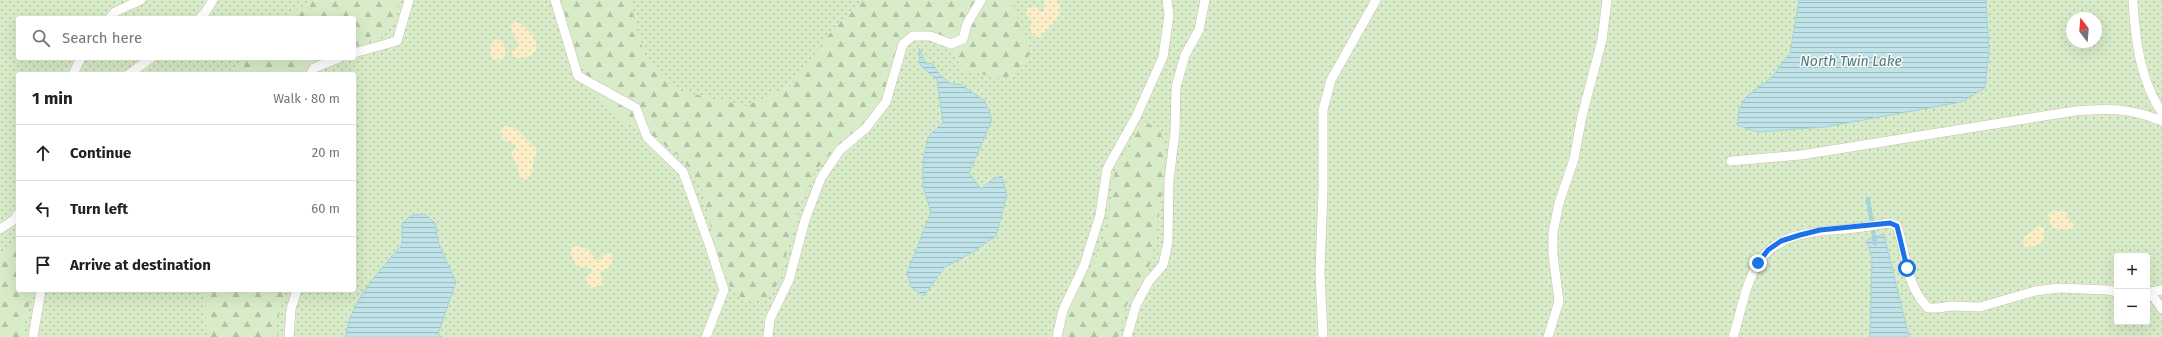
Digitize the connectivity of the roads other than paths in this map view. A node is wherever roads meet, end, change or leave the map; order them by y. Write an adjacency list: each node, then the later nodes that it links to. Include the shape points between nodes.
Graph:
1 (141, 0): 11 (lane)
2 (213, 0): 12 (lane)
3 (409, 0): 13 (lane, via 397,41)
4 (555, 0): 32 (lane, via 578,76 636,108 647,137 682,172 724,290)
5 (981, 0): 33 (lane, via 967,24 963,39 951,44 930,36 913,36 903,44 886,102 866,128 840,150 821,178 805,220 790,280 770,319)
6 (1167, 0): 34 (lane, via 1169,16 1163,57 1136,117 1107,169 1100,215 1084,266 1063,310)
7 (1205, 0): 35 (lane, via 1199,30 1185,55 1176,87 1175,132 1168,180 1168,242 1165,258 1136,305)
8 (1376, 0): 36 (lane, via 1331,80 1323,110 1320,272)
9 (1607, 0): 37 (lane, via 1602,40 1582,116 1574,159 1559,203 1553,233 1559,301)
10 (2133, 0): 20 (lane, via 2138,50 2144,75)
11 (112, 16)
12 (202, 16)
13 (356, 52)
14 (80, 60): 17 (lane)
15 (148, 60): 18 (lane)
16 (334, 60): 19 (lane, via 314,68)
17 (75, 72)
18 (132, 72)
19 (312, 72)
20 (2162, 113)
21 (2162, 121): 22 (lane, via 2146,114 2121,109 2075,111 1801,156)
22 (1731, 162)
23 (16, 216): 24 (lane)
24 (0, 229)
25 (2162, 290): 29 (lane, via 2150,292)
26 (2114, 291): 38 (lane, via 2059,288 1980,307 1928,308 1918,298 1910,282 1897,226 1890,223 1820,230 1781,241 1768,250 1758,263)
27 (41, 292): 30 (lane)
28 (296, 292): 31 (lane, via 291,309)
29 (2162, 309)
30 (33, 337)
31 (289, 337)
32 (706, 337)
33 (768, 337)
34 (1057, 337)
35 (1126, 337)
36 (1323, 337)
37 (1548, 337)
38 (1733, 337)

